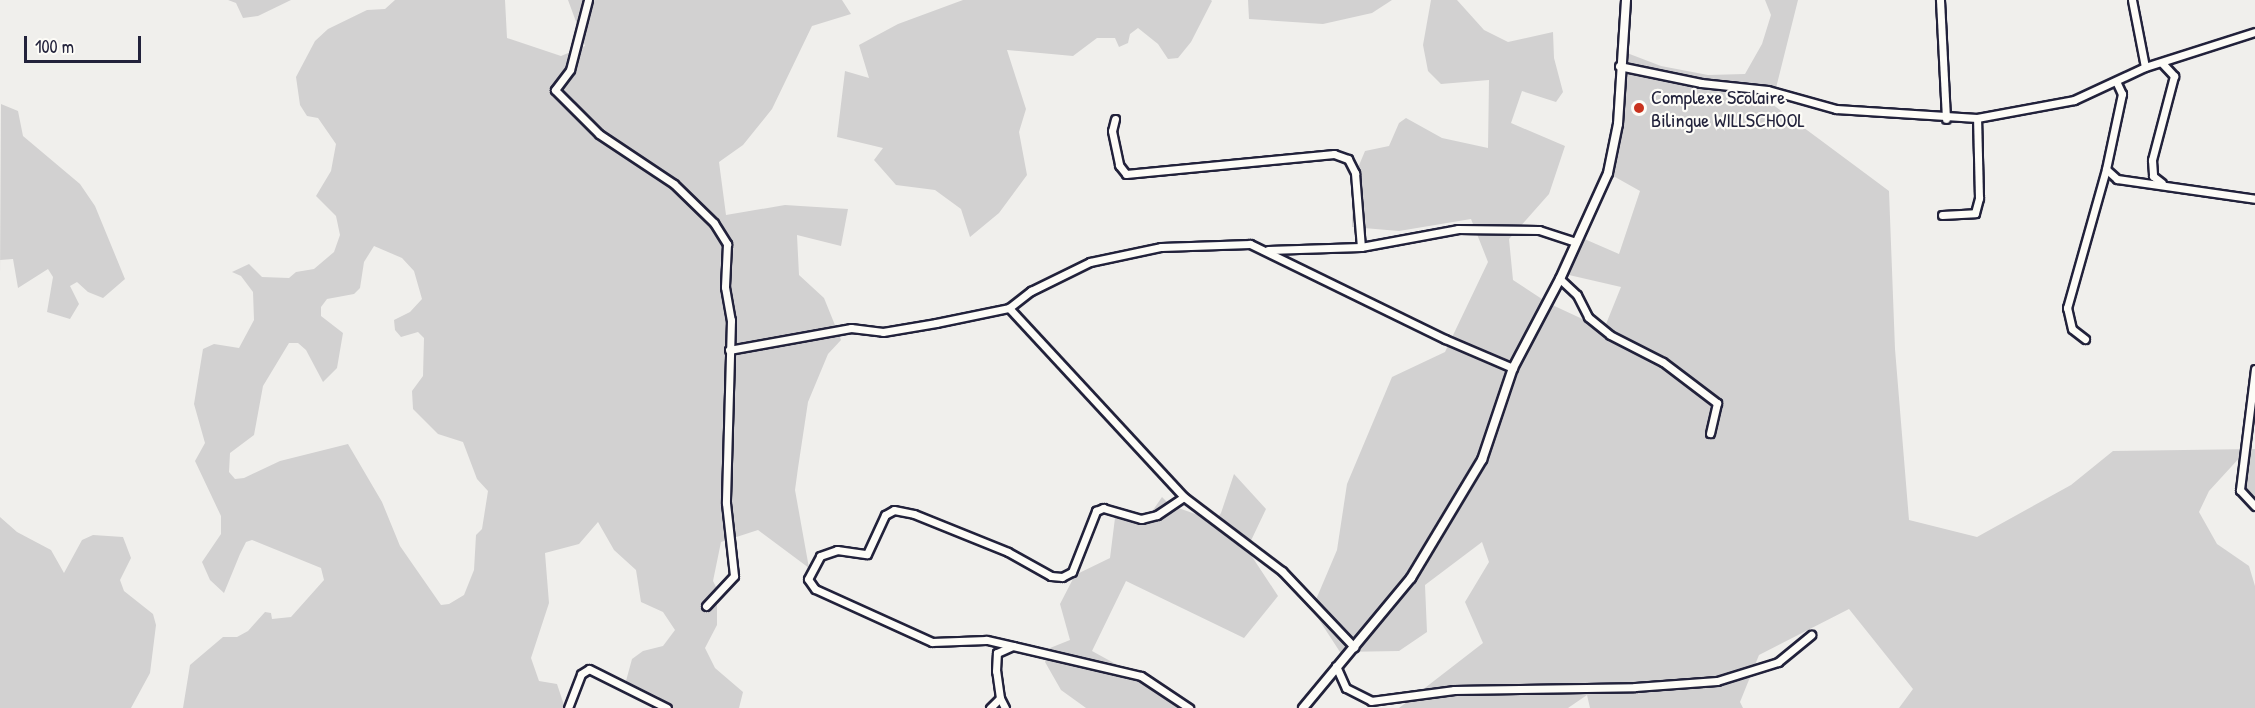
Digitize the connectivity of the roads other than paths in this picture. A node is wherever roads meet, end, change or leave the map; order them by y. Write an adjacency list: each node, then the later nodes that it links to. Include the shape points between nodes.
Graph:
1 (588, 0): 23 (street, via 570,70 555,90 599,134 674,184 714,222 727,244)
2 (1626, 0): 7 (street)
3 (1940, 0): 12 (street)
4 (2133, 0): 8 (street)
5 (2255, 32): 6 (street)
6 (2162, 63): 8 (street); 14 (street, via 2174,76 2152,160 2153,176)
7 (1619, 66): 12 (street, via 1701,83 1768,90 1836,109); 17 (street, via 1618,124 1608,173)
8 (2145, 67): 9 (street)
9 (2116, 81): 10 (street, via 2074,100); 13 (street, via 2122,94)
10 (1977, 118): 12 (street); 16 (street, via 1979,198 1974,213)
11 (1115, 119): 18 (street, via 1112,131 1126,174 1334,154 1348,159 1355,173)
12 (1946, 119)
13 (2106, 169): 14 (street, via 2117,179); 22 (street, via 2067,308 2072,329)
14 (2163, 183): 15 (street)
15 (2255, 199)
16 (1942, 214)
17 (1576, 242): 18 (street, via 1539,230 1458,229); 20 (street)
18 (1361, 247): 19 (street)
19 (1266, 250): 21 (street, via 1250,244 1161,247 1090,262 1031,291); 24 (street, via 1444,339)
20 (1560, 279): 24 (street); 26 (street, via 1577,295 1588,317 1610,335 1663,362 1717,403)
21 (1009, 308): 23 (street, via 883,332 851,328); 27 (street)
22 (2085, 339)
23 (729, 350): 29 (street, via 726,503 734,576)
24 (1513, 368): 32 (street, via 1482,459 1453,514 1411,578)
25 (2255, 369): 28 (street, via 2240,490)
26 (1710, 433)
27 (1184, 496): 31 (street, via 1157,515 1141,519 1103,508 1096,511 1072,572 1062,577 1051,576 1008,552 914,514 894,510 885,515 867,554 837,550 820,556 808,579 815,589 932,642 986,640); 32 (street, via 1282,571)
28 (2255, 506)
29 (706, 606)
30 (1811, 635): 33 (street, via 1778,662 1717,681 1635,687 1465,690 1371,701 1346,688)
31 (1013, 646): 34 (street, via 998,653); 39 (street, via 1141,676)
32 (1354, 647): 33 (street)
33 (1336, 666): 40 (street)
34 (1000, 698): 37 (street); 38 (street)
35 (568, 708): 36 (street, via 581,674 589,669)
36 (667, 708)
37 (990, 708)
38 (1005, 708)
39 (1189, 708)
40 (1303, 708)

